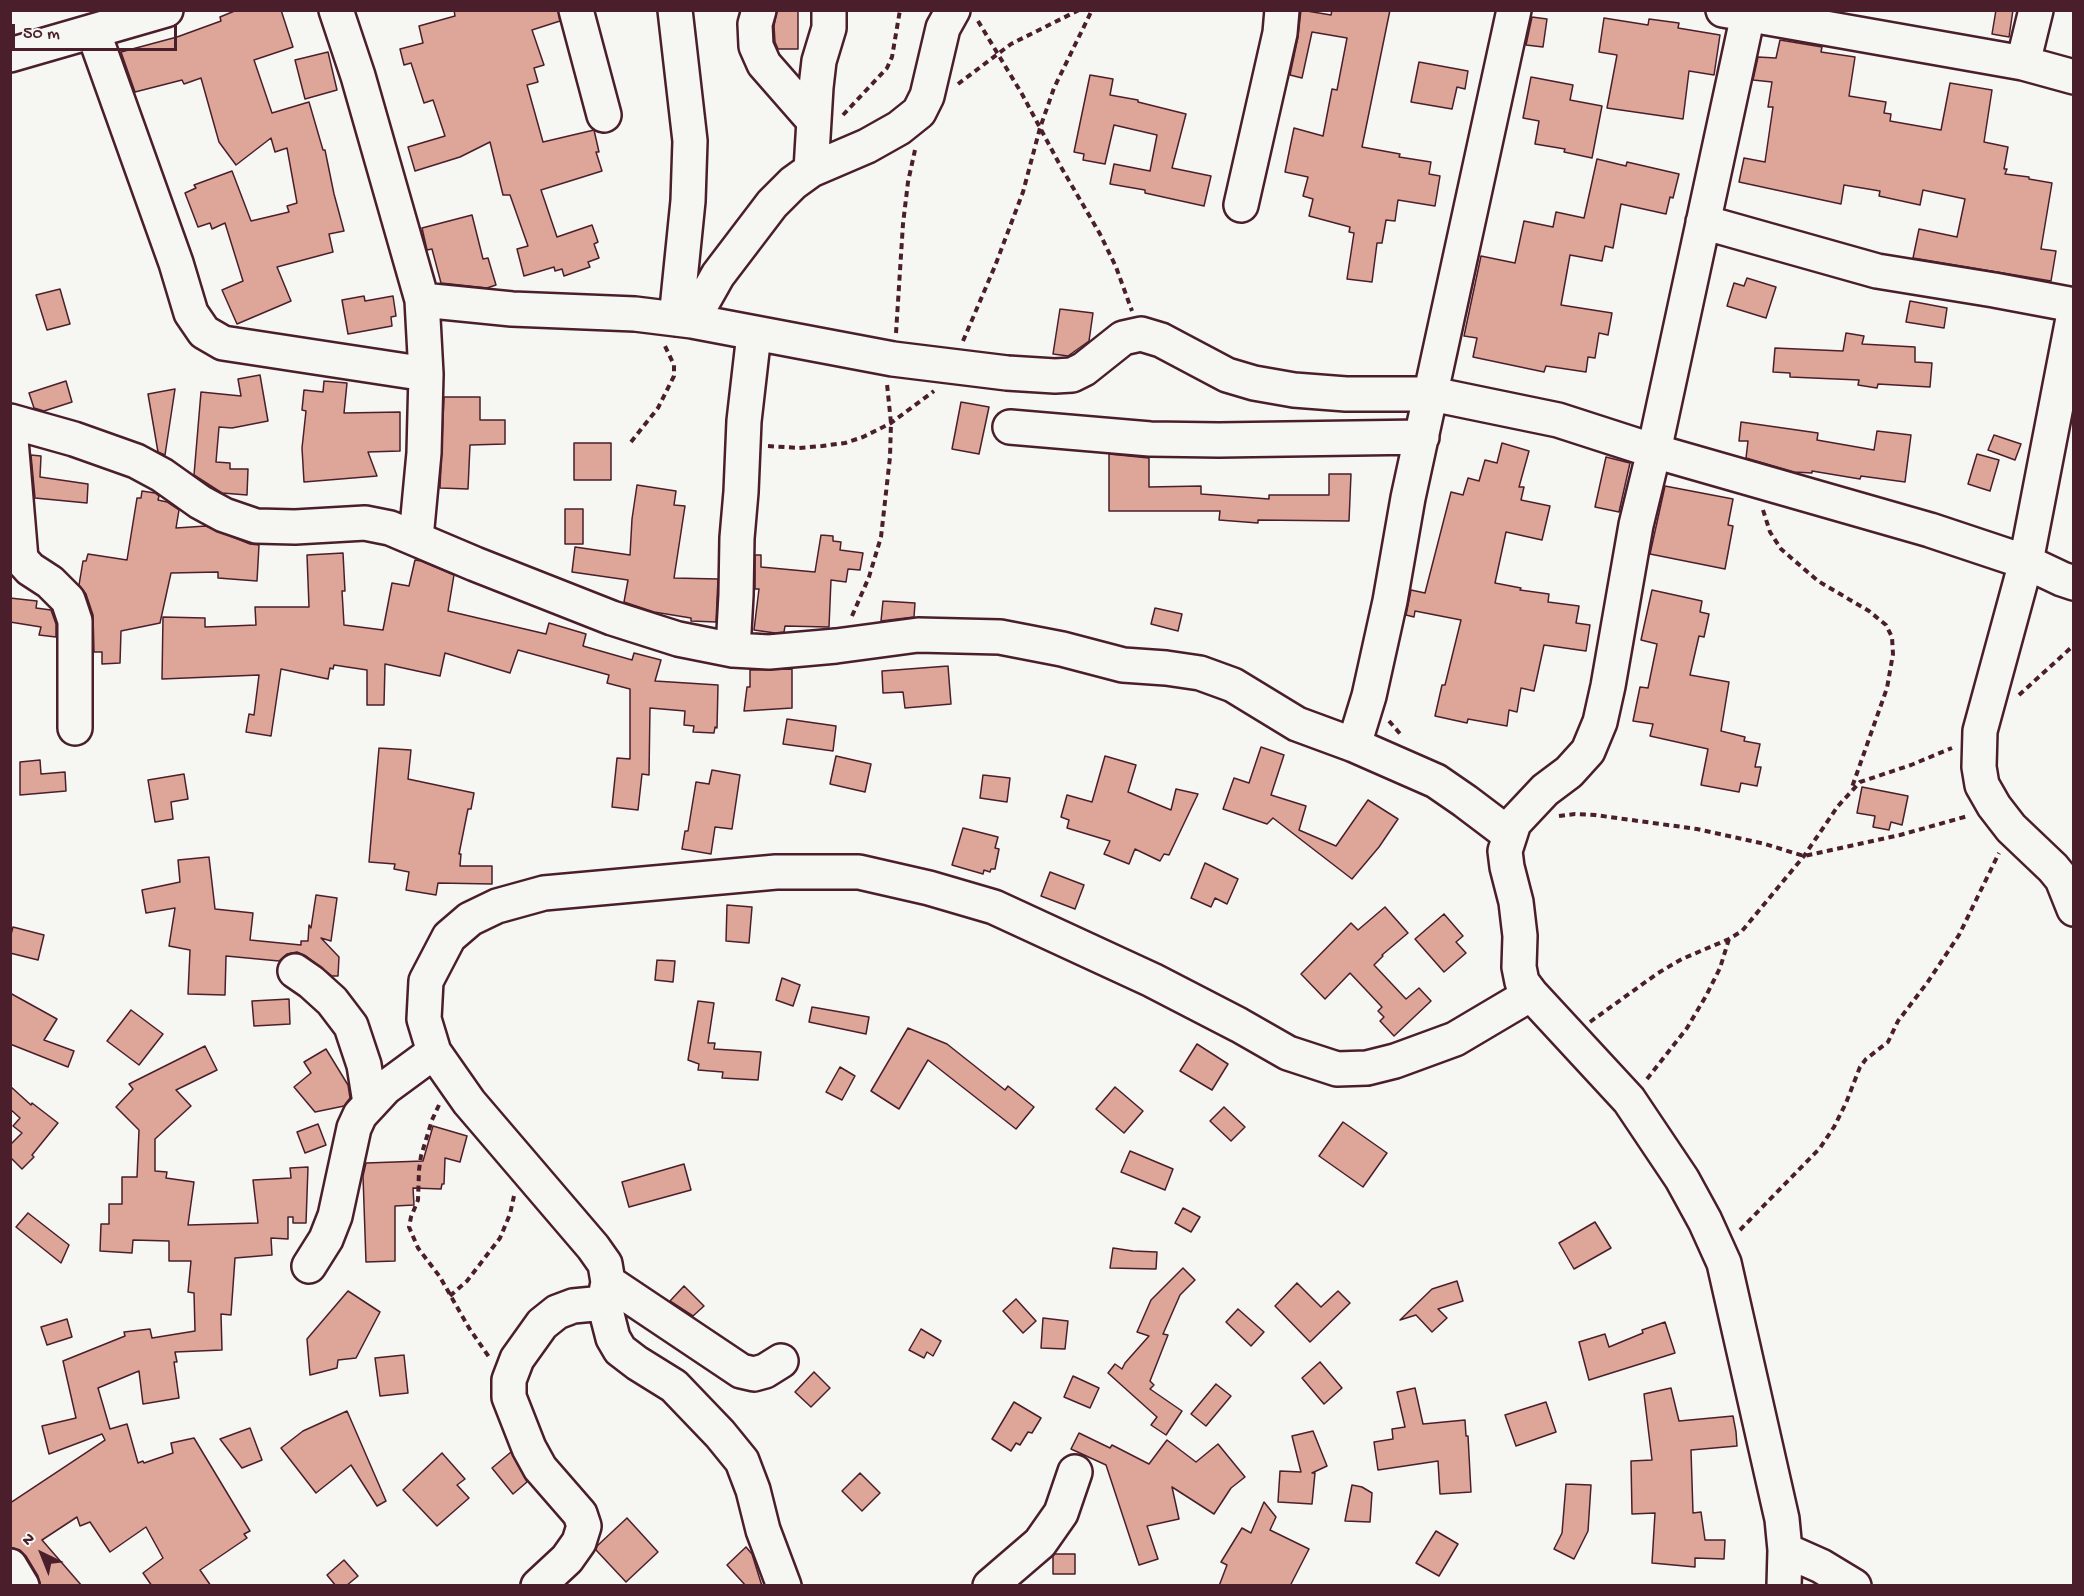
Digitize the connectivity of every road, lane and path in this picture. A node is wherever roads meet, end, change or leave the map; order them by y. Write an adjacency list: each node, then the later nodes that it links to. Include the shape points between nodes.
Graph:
1 (166, 10): 15 (street)
2 (336, 10): 28 (street)
3 (576, 10): 21 (street)
4 (675, 10): 31 (street, via 690,141 688,201)
5 (759, 10): 22 (street, via 756,46 764,64)
6 (829, 10): 22 (street, via 829,28 819,61)
7 (900, 10): 22 (path, via 887,68)
8 (1079, 10): 16 (path)
9 (1092, 10): 23 (path, via 1054,88)
10 (1282, 10): 26 (street)
11 (1514, 10): 37 (street)
12 (2036, 10): 18 (street)
13 (1740, 12): 18 (street); 27 (street)
14 (965, 15): 16 (path); 25 (street, via 943,28 927,96 919,112 867,146)
15 (93, 31): 17 (street); 36 (street, via 191,313 204,332 223,343)
16 (996, 53): 20 (path); 23 (path)
17 (10, 55)
18 (2023, 63): 19 (street)
19 (2073, 76)
20 (957, 85)
21 (604, 115)
22 (828, 118): 25 (street)
23 (1040, 128): 33 (path, via 1100,234); 35 (path, via 1023,192)
24 (916, 146): 34 (path, via 903,224)
25 (811, 170): 31 (street, via 772,204 718,275)
26 (1241, 205)
27 (1703, 222): 29 (street, via 1877,271); 45 (street)
28 (422, 300): 31 (street); 36 (street)
29 (2073, 305)
30 (2073, 313): 48 (street)
31 (673, 319): 32 (street); 43 (path, via 674,376 658,408)
32 (754, 334): 34 (street); 44 (street)
33 (1141, 334): 35 (street, via 1123,338 1072,375); 37 (street, via 1161,340 1227,375 1254,383 1346,394)
34 (893, 358): 35 (street); 39 (path, via 886,374)
35 (952, 367): 39 (path, via 930,396)
36 (426, 374): 47 (street)
37 (1432, 394): 42 (street); 45 (street, via 1558,420)
38 (10, 421): 47 (street, via 136,461 200,502 255,526 365,524)
39 (891, 423): 44 (path, via 845,443 799,448); 51 (path, via 881,537 857,608)
40 (1010, 427): 42 (street, via 1150,439)
41 (10, 428): 54 (street, via 21,559 68,600 75,621)
42 (1422, 436): 56 (street, via 1390,601)
43 (631, 442)
44 (743, 444): 52 (street)
45 (1654, 451): 46 (street); 59 (street, via 1636,525 1600,722 1588,751 1545,790)
46 (1763, 482): 48 (street); 57 (path, via 1763,510 1781,549 1818,581 1869,611 1886,625 1892,637 1887,688)
47 (416, 538): 52 (street, via 612,618 678,639)
48 (2026, 562): 49 (street); 55 (street)
49 (2073, 583)
50 (2073, 645): 53 (path)
51 (836, 646): 52 (street); 56 (street, via 918,635 1000,637 1123,665 1200,673 1233,685 1297,724)
52 (733, 650)
53 (2012, 702)
54 (75, 728)
55 (1980, 731): 57 (path, via 1949,750 1867,778); 58 (street, via 1982,785)
56 (1354, 745): 59 (street)
57 (1851, 790): 60 (path)
58 (2002, 817): 60 (path, via 1952,822); 61 (street, via 2062,879); 70 (path, via 1959,935 1898,1020 1887,1042 1860,1067 1820,1148 1744,1224)
59 (1517, 823): 60 (path, via 1575,814 1595,815 1697,829); 64 (street, via 1505,851 1516,902 1519,967 1522,982)
60 (1804, 856): 62 (path, via 1754,918)
61 (2073, 909)
62 (1729, 939): 65 (path, via 1658,973); 67 (path, via 1720,968 1687,1028)
63 (295, 971): 68 (street, via 332,1001 351,1026 364,1065)
64 (1531, 994): 65 (street); 66 (street, via 1455,1039 1367,1068 1337,1069 1288,1053 1152,980 994,907 859,872 776,872 544,894 497,906 470,919 449,938 426,981 424,1019)
65 (1570, 1036): 67 (street)
66 (443, 1064): 68 (street, via 385,1088); 69 (street); 73 (path, via 418,1170 418,1200 409,1227)
67 (1629, 1100): 70 (street, via 1683,1179)
68 (370, 1103): 71 (street, via 354,1128 335,1216)
69 (520, 1163): 72 (street, via 605,1264); 73 (path, via 510,1214 500,1238 467,1281)
70 (1724, 1263): 77 (street, via 1782,1519)
71 (309, 1266)
72 (606, 1292): 74 (street, via 741,1371 754,1374); 75 (street, via 557,1312 542,1324 517,1359); 81 (street, via 613,1338 620,1350 674,1386 742,1461 762,1530)
73 (450, 1296): 75 (path, via 493,1363)
74 (781, 1362)
75 (509, 1380): 80 (street, via 509,1397 529,1448 540,1468 580,1514 584,1526 573,1550)
76 (1075, 1472): 82 (street, via 1061,1513 1040,1543)
77 (1785, 1550): 83 (street); 84 (street)
78 (10, 1566): 79 (street)
79 (22, 1586)
80 (538, 1586)
81 (784, 1586)
82 (990, 1586)
83 (1784, 1586)
84 (1854, 1586)

